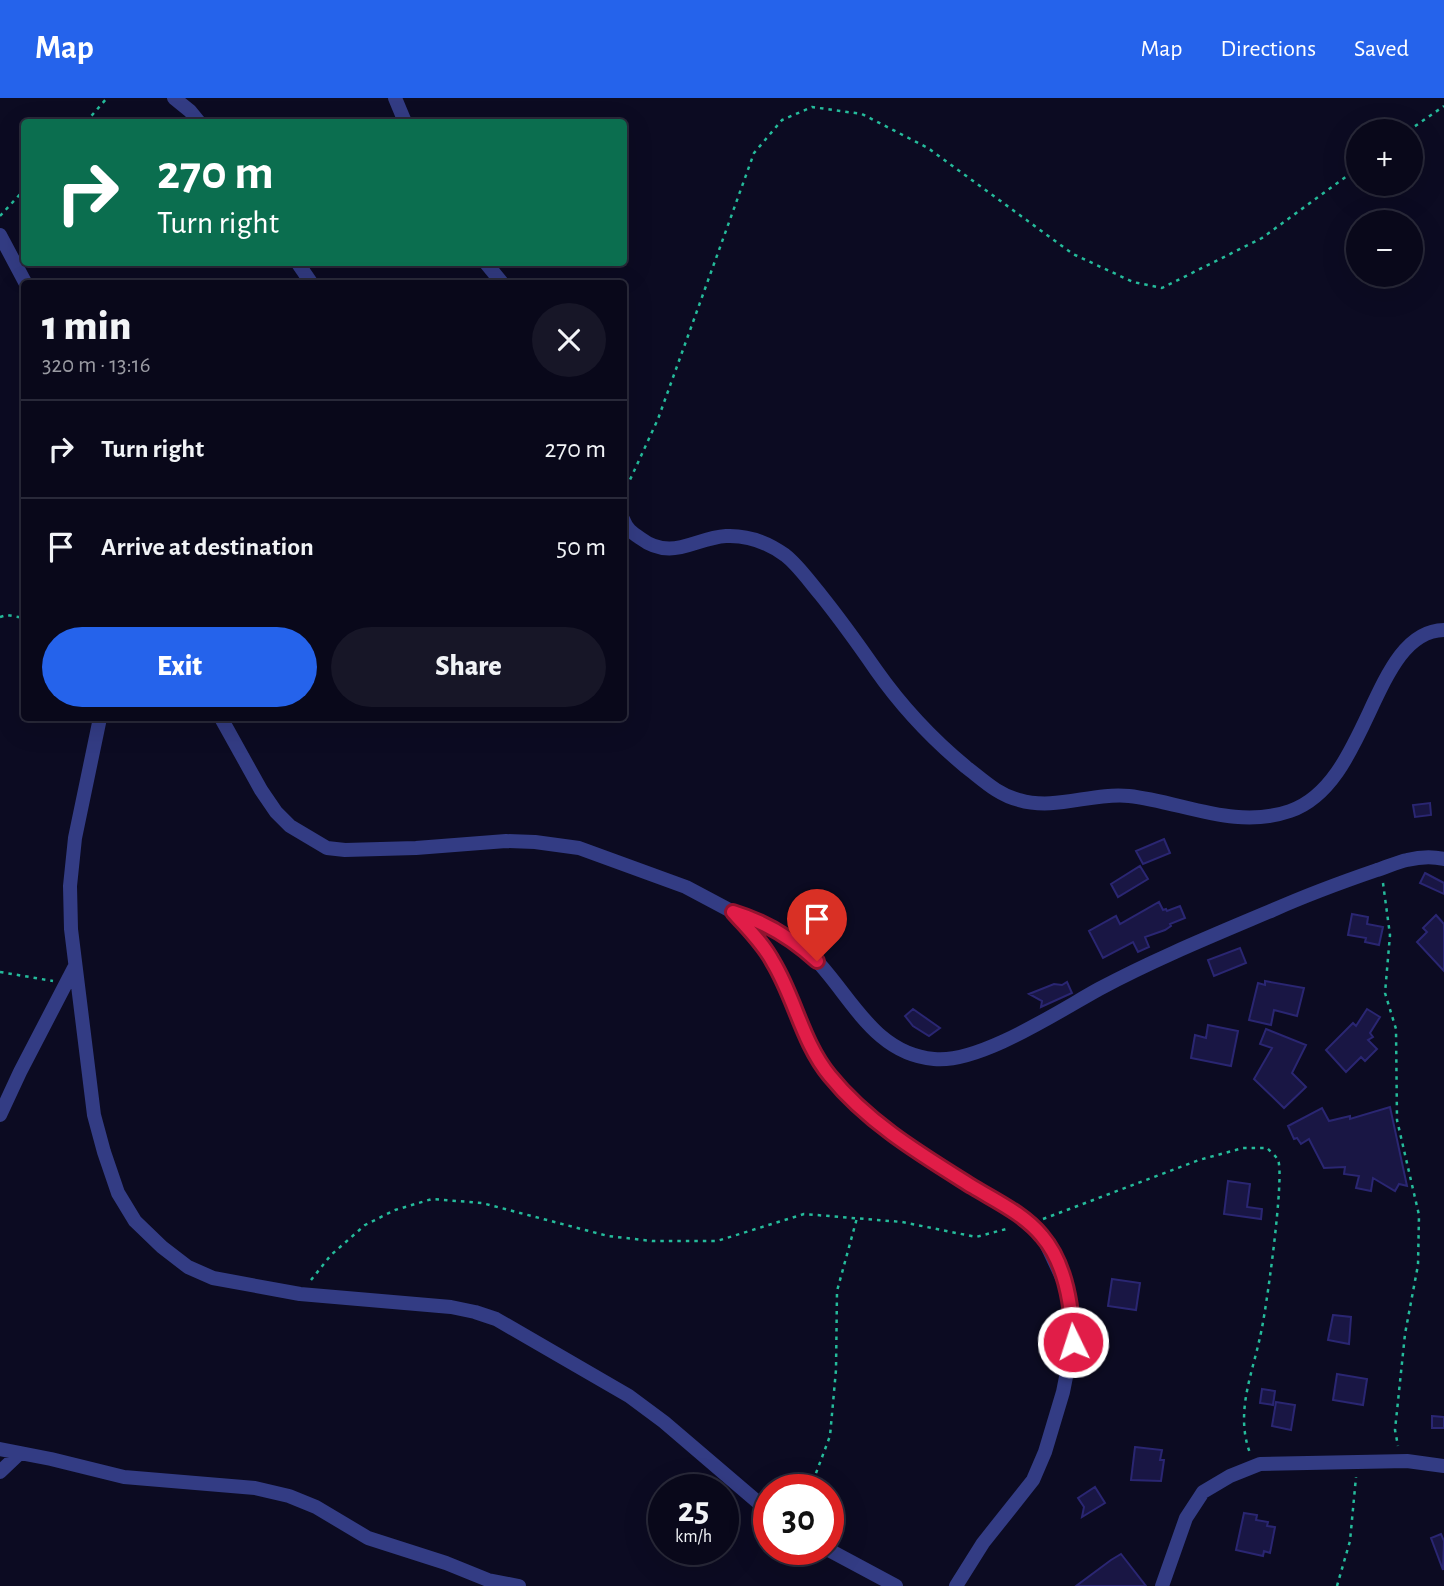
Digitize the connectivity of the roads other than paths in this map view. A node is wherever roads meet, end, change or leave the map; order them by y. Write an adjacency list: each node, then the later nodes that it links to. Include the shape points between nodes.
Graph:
1 (174, 98): 3 (street)
2 (396, 98): 4 (street)
3 (197, 119)
4 (404, 119)
5 (0, 234): 7 (street)
6 (488, 266): 8 (street)
7 (24, 280)
8 (500, 280)
9 (627, 529): 10 (street, via 661,548 740,536 763,541 786,556 854,637 913,719 985,783 1021,801 1049,804 1109,795 1243,818 1290,811 1328,787 1344,765 1388,673 1404,650 1417,637)
10 (1444, 630)
11 (99, 721): 15 (street, via 71,874)
12 (223, 721): 14 (street, via 276,812 290,827 327,848 506,841 579,848 687,887)
13 (1444, 859): 14 (street, via 1405,860 1300,898 1159,959 982,1049 949,1059 914,1055 886,1041 798,943 754,918)
14 (733, 912): 27 (street, via 773,961 828,1074 900,1140 1029,1223 1043,1237 1065,1283 1073,1342 1045,1452 1033,1480)
15 (74, 968): 16 (street); 21 (street, via 94,1115 115,1182 135,1221 162,1247 188,1267 213,1278 300,1294 451,1307 496,1319 629,1396)
16 (0, 1115)
17 (0, 1449): 18 (street)
18 (20, 1453): 20 (street); 23 (street, via 124,1477 255,1488 289,1496 368,1538)
19 (1444, 1466): 28 (street, via 1407,1461 1260,1464 1230,1475 1203,1492 1186,1518)
20 (0, 1472)
21 (753, 1498)
22 (844, 1558): 26 (street)
23 (488, 1580): 24 (street); 25 (street)
24 (466, 1586)
25 (519, 1586)
26 (896, 1586)
27 (956, 1586)
28 (1161, 1586)

